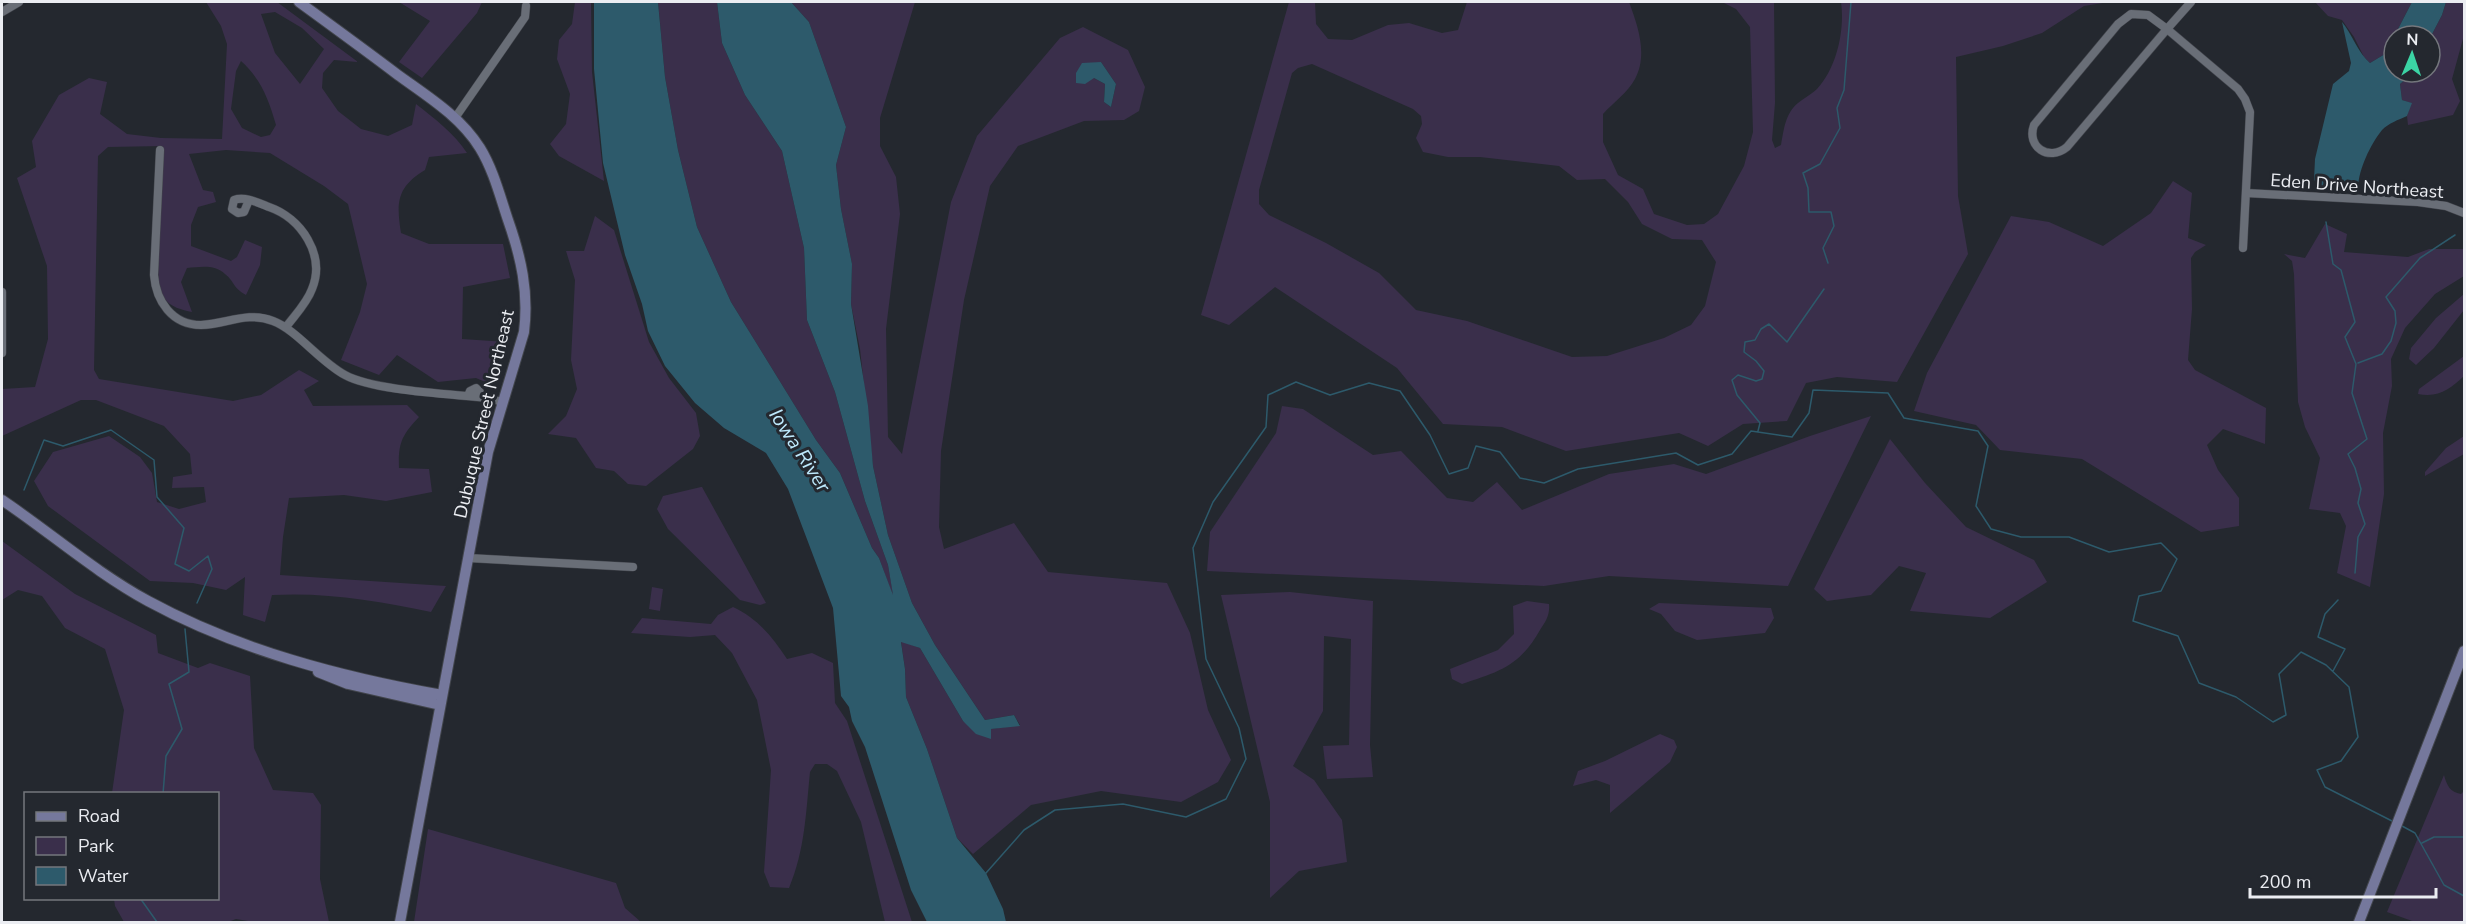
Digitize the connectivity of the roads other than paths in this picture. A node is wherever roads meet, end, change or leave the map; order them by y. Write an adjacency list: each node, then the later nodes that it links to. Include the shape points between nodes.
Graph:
1 (19, 2): 5 (street)
2 (299, 2): 7 (main road, Dubuque Street Northeast)
3 (2191, 2): 6 (street)
4 (526, 6): 7 (street, via 525,17)
5 (2, 12)
6 (2167, 29): 6 (street, via 2067,147 2052,154 2037,147 2032,138 2034,125 2122,19 2142,14); 9 (street, via 2234,84 2245,99 2250,116)
7 (455, 118): 16 (main road, Dubuque Street Northeast, via 488,164 524,274 524,332)
8 (160, 150): 14 (street, via 154,274 157,295 165,309 194,324 253,316)
9 (2246, 193): 11 (street, Eden Drive Northeast, via 2418,202); 12 (street)
10 (249, 200): 14 (street, via 290,219 304,234 314,255 313,288)
11 (2464, 213)
12 (2243, 248)
13 (2, 292): 15 (street)
14 (286, 327): 16 (street, via 326,363 350,377 380,385)
15 (2, 352)
16 (502, 402): 18 (main road, Dubuque Street Northeast)
17 (2, 500): 21 (main road, via 147,601 210,630 285,657)
18 (468, 558): 19 (street); 21 (main road, Dubuque Street Northeast)
19 (633, 567)
20 (2464, 651): 23 (main road)
21 (441, 700): 22 (main road, Dubuque Street Northeast)
22 (400, 922)
23 (2359, 922)

